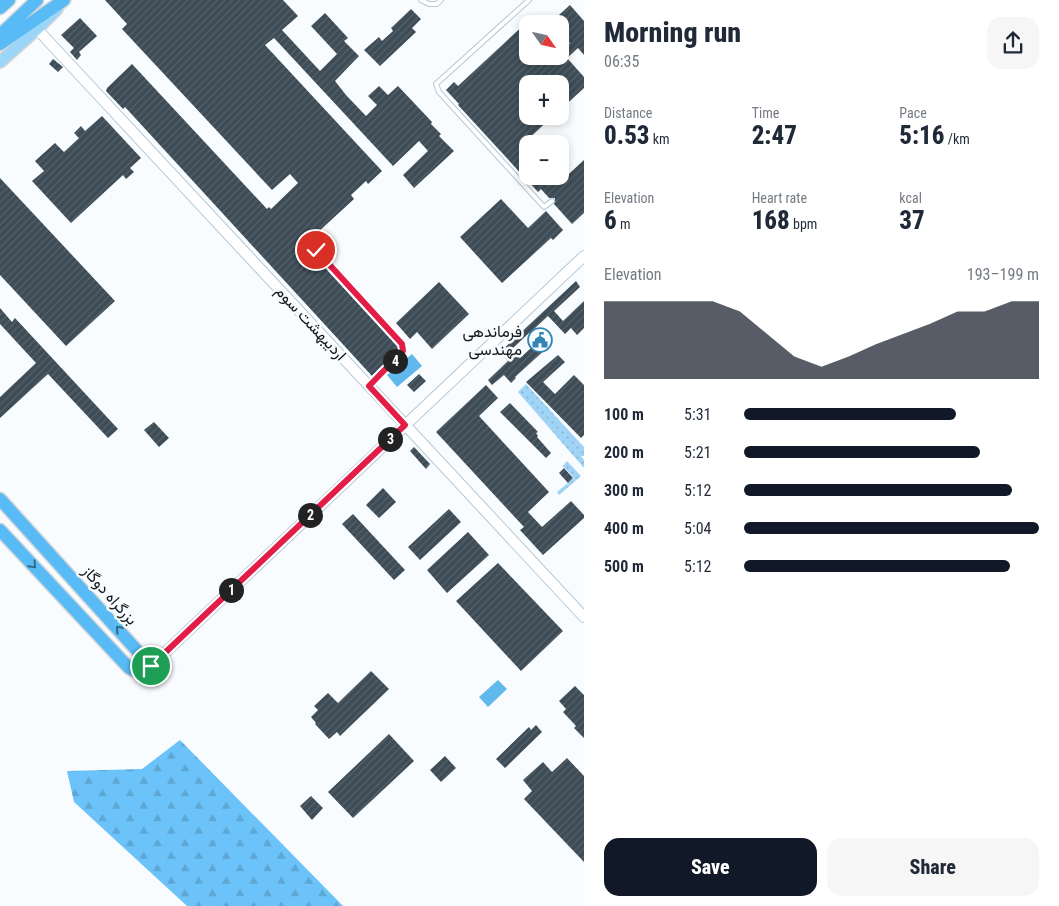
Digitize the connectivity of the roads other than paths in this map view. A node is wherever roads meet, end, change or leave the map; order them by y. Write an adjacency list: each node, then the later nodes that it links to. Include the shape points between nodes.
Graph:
1 (9, 0): 7 (highway)
2 (37, 0): 9 (highway)
3 (65, 0): 8 (main road); 10 (highway)
4 (421, 0): 5 (lane, via 430,4)
5 (441, 0)
6 (529, 0): 12 (lane, via 436,84 439,92 544,207)
7 (0, 8)
8 (37, 29): 11 (main road); 15 (street, اردیبهشت سوم)
9 (0, 35)
10 (0, 44)
11 (0, 62)
12 (552, 201)
13 (316, 250): 15 (lane, via 402,344 403,351 398,359)
14 (584, 256): 16 (street)
15 (369, 386): 16 (street, اردیبهشت سوم)
16 (405, 425): 19 (street, اردیبهشت سوم); 20 (street)
17 (0, 499): 20 (highway, بزرگراه دوگاز, one-way to 17)
18 (0, 530): 20 (highway, one-way to 20, via 129,668 140,672)
19 (584, 617)
20 (151, 666)

